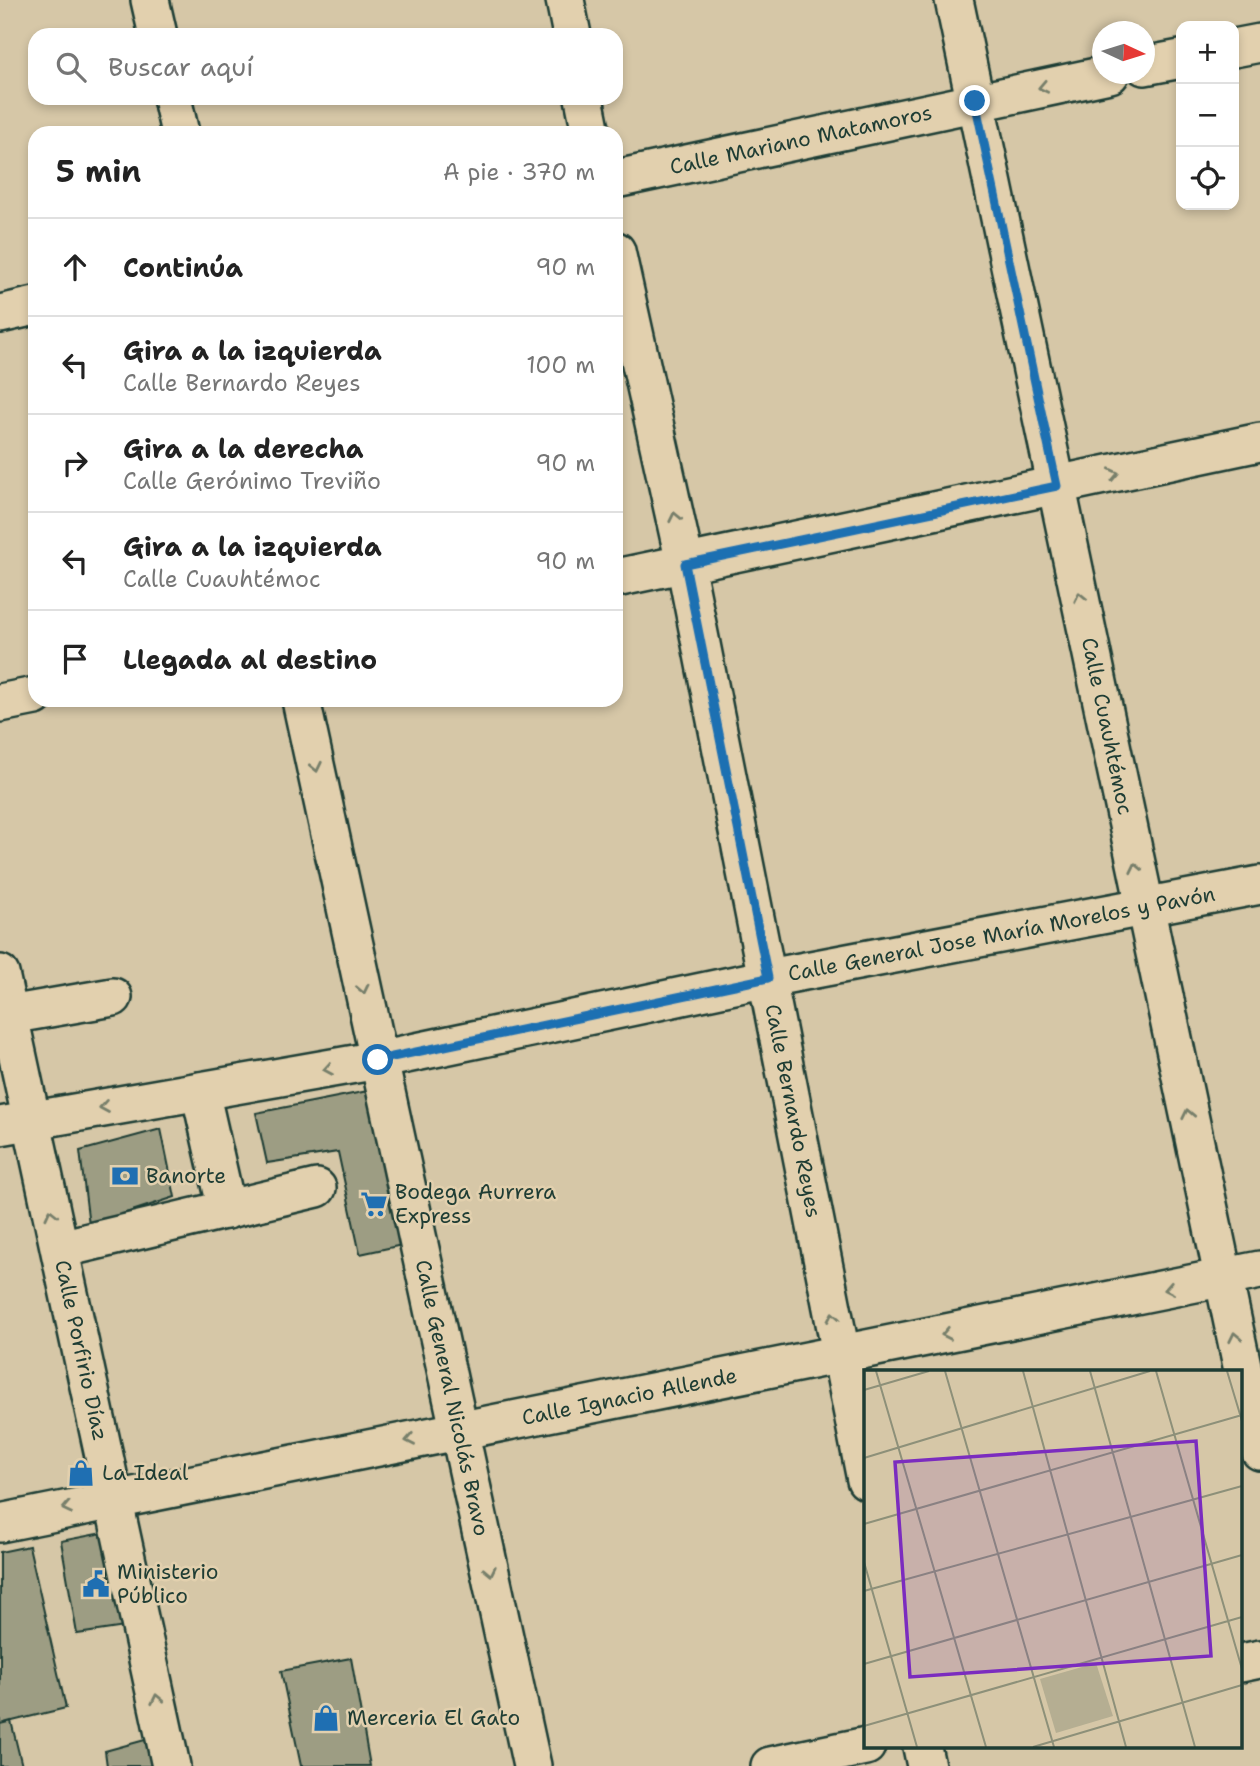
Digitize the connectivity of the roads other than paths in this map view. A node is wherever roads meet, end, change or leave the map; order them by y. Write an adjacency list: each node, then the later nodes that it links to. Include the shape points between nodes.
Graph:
1 (150, 0): 4 (street)
2 (565, 0): 5 (street)
3 (954, 0): 11 (street, Calle Cuauhtémoc)
4 (156, 28)
5 (571, 28)
6 (1260, 43): 7 (street)
7 (1239, 47)
8 (1176, 60): 9 (street)
9 (1155, 64)
10 (1092, 78): 11 (street, Calle Mariano Matamoros, one-way to 11)
11 (975, 101): 16 (street, Calle Mariano Matamoros); 21 (street, Calle Cuauhtémoc)
12 (174, 105): 14 (street)
13 (585, 105): 15 (street)
14 (178, 126)
15 (590, 126)
16 (623, 177)
17 (623, 283): 22 (street, Calle Bernardo Reyes, one-way to 17)
18 (28, 308): 19 (street)
19 (0, 314)
20 (1260, 442): 21 (street, one-way to 20)
21 (1057, 486): 22 (street); 28 (street, Calle Cuauhtémoc, one-way to 21)
22 (685, 564): 23 (street); 30 (street, Calle Bernardo Reyes)
23 (623, 577)
24 (28, 697): 25 (street)
25 (0, 703)
26 (302, 707): 33 (street, Calle General Nicolás Bravo, one-way to 33)
27 (1260, 885): 28 (street, Calle General Jose María Morelos y Pavón)
28 (1144, 907): 30 (street, Calle General Jose María Morelos y Pavón); 40 (street, Calle Cuauhtémoc, one-way to 28)
29 (0, 974): 32 (street, Calle Porfirio Díaz)
30 (768, 978): 33 (street, Calle General Jose María Morelos y Pavón); 41 (street, Calle Bernardo Reyes, one-way to 30)
31 (113, 997): 32 (street)
32 (9, 1015): 35 (street, Calle Porfirio Díaz)
33 (378, 1060): 34 (street, Calle General Jose María Morelos y Pavón, one-way to 34); 42 (street, Calle General Nicolás Bravo)
34 (200, 1091): 35 (street, Calle General Jose María Morelos y Pavón, one-way to 35); 37 (street)
35 (15, 1123): 38 (street, Calle Porfirio Díaz, one-way to 35)
36 (317, 1188): 37 (street)
37 (227, 1210): 38 (street)
38 (60, 1250): 45 (street, Calle Porfirio Díaz)
39 (1260, 1270): 40 (street, Calle Ignacio Allende)
40 (1222, 1278): 41 (street, Calle Ignacio Allende, one-way to 41); 43 (street, Calle Cuauhtémoc, one-way to 40)
41 (840, 1356): 42 (street, Calle Ignacio Allende); 44 (street, Calle Bernardo Reyes)
42 (459, 1430): 45 (street, Calle Ignacio Allende, one-way to 45); 52 (street, Calle General Nicolás Bravo, one-way to 52)
43 (1260, 1451)
44 (864, 1470)
45 (115, 1497): 46 (street, Calle Ignacio Allende, one-way to 46); 51 (street, Calle Porfirio Díaz, one-way to 45)
46 (0, 1523)
47 (1260, 1659): 48 (street)
48 (1242, 1663)
49 (864, 1746): 53 (street)
50 (922, 1748): 54 (street)
51 (171, 1766)
52 (532, 1766)
53 (770, 1766)
54 (926, 1766)

